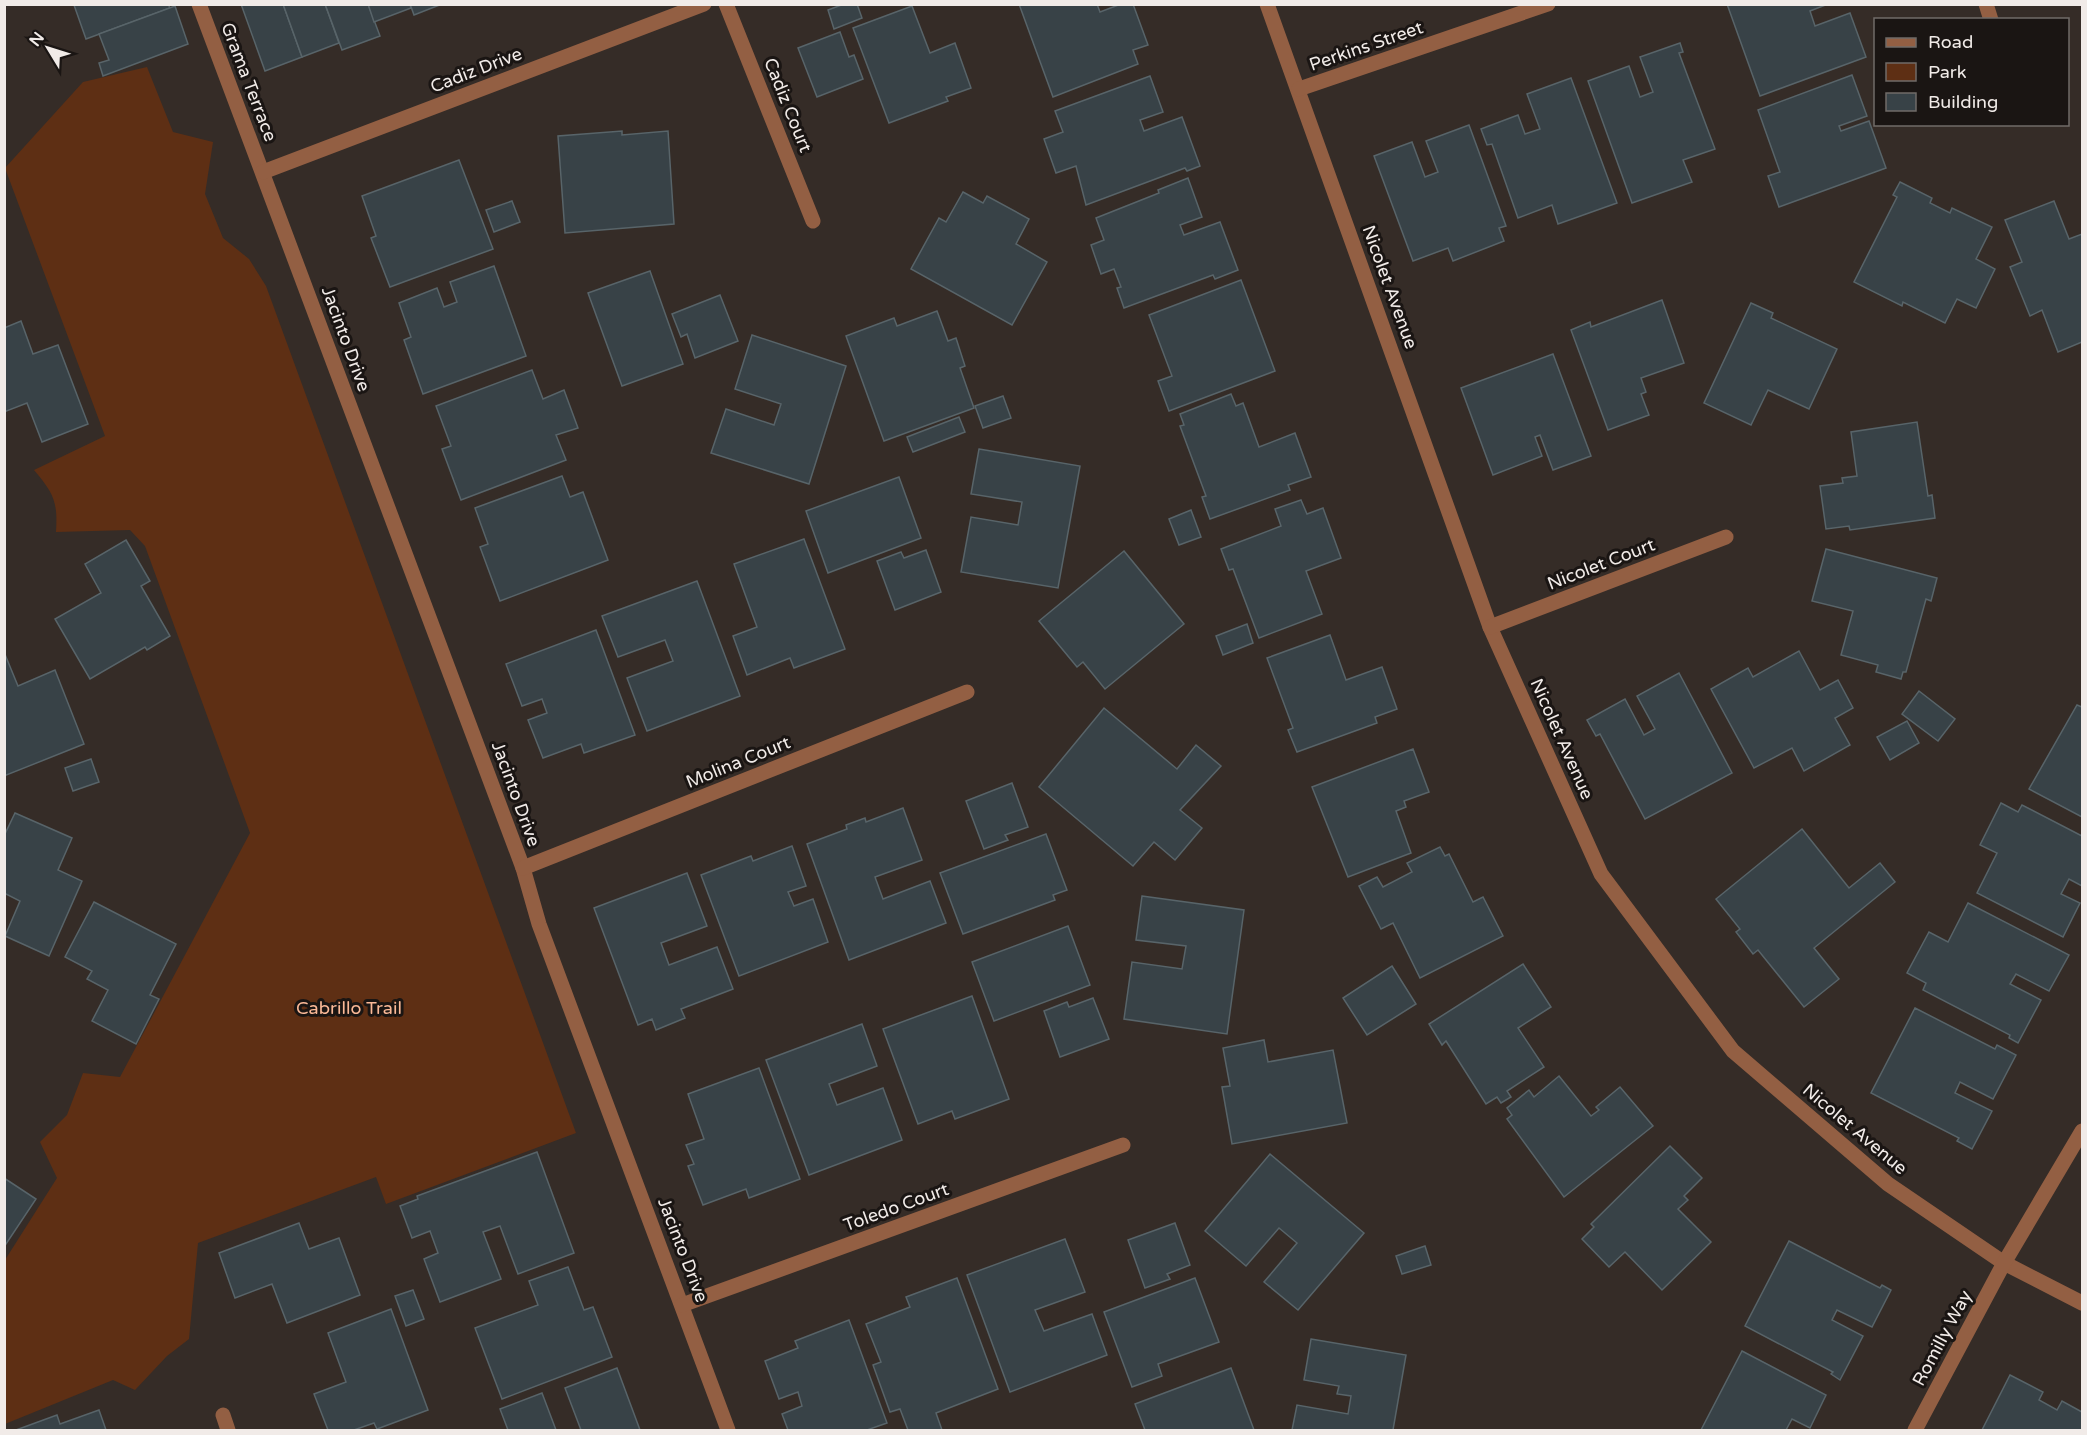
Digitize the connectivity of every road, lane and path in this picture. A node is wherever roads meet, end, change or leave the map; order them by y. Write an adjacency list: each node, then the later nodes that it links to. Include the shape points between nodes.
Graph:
1 (199, 4): 7 (street, Grama Terrace)
2 (704, 4): 7 (street, Cadiz Drive)
3 (726, 4): 8 (street, Cadiz Court)
4 (1267, 4): 6 (street, Nicolet Avenue)
5 (1548, 4): 6 (street, Perkins Street)
6 (1299, 89): 10 (street, Nicolet Avenue)
7 (263, 172): 12 (street, Jacinto Drive)
8 (813, 221)
9 (1726, 537): 10 (street, Nicolet Court)
10 (1490, 627): 15 (street, Nicolet Avenue, via 1601,874 1733,1051 1887,1184)
11 (967, 692): 12 (street, Molina Court)
12 (523, 868): 17 (street, Jacinto Drive, via 539,924)
13 (2082, 1131): 15 (street, Romilly Way)
14 (1123, 1145): 17 (street, Toledo Court)
15 (2004, 1263): 16 (street, Nicolet Avenue); 21 (street, Romilly Way)
16 (2082, 1303)
17 (682, 1305): 20 (street, Jacinto Drive)
18 (223, 1415): 19 (street)
19 (228, 1431)
20 (728, 1431)
21 (1915, 1431)

